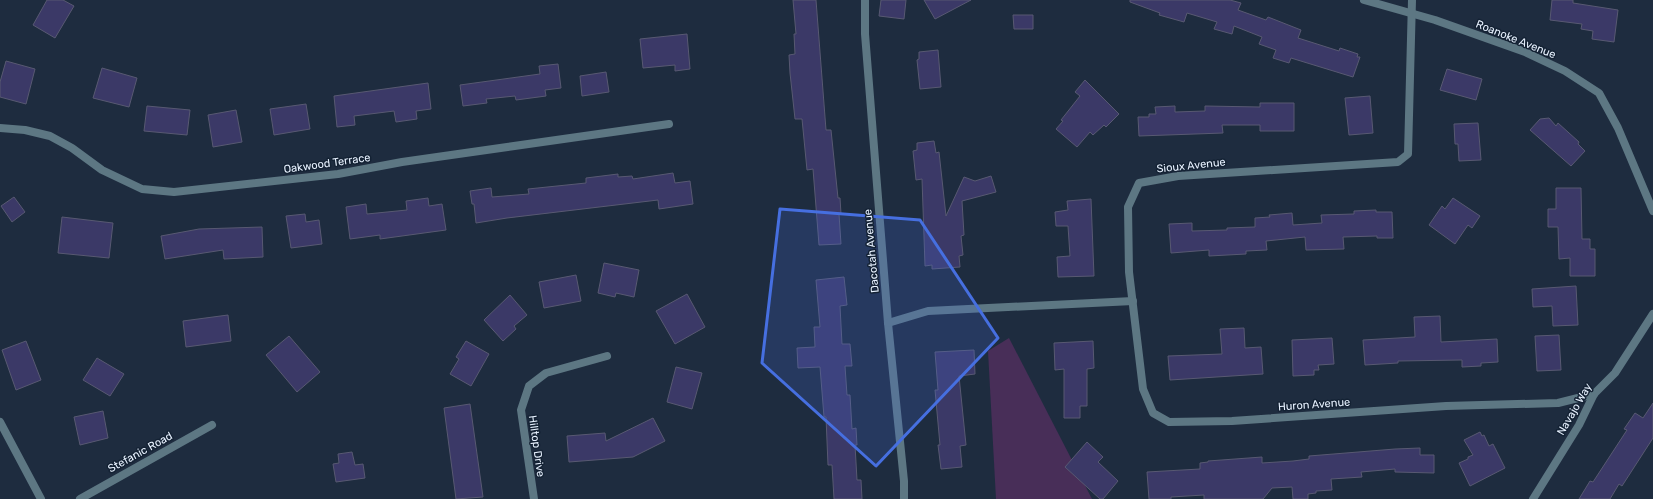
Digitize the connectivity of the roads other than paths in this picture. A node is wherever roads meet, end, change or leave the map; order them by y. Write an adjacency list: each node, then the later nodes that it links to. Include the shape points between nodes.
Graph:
1 (865, 0): 10 (street, Dacotah Avenue, via 865,34)
2 (1364, 0): 4 (street, Roanoke Avenue)
3 (1412, 0): 4 (street, Sioux Avenue)
4 (1412, 13): 7 (street, Roanoke Avenue, via 1525,52 1565,70 1599,93 1618,128); 8 (street, Sioux Avenue, via 1408,154 1398,162 1178,176 1139,183 1128,207 1129,272)
5 (669, 124): 6 (street, Oakwood Terrace, via 402,162 338,174 174,192 142,189 102,170 50,136)
6 (0, 128)
7 (1653, 211)
8 (1133, 301): 10 (street, via 928,311); 12 (street, Huron Avenue, via 1143,389 1153,413 1169,422 1232,421 1446,406 1558,403)
9 (1653, 314): 12 (street, Navajo Way, via 1614,373)
10 (888, 322): 18 (street, Dacotah Avenue)
11 (607, 356): 17 (street, Hilltop Drive, via 546,373 529,386 521,410)
12 (1594, 394): 19 (street, Navajo Way, via 1579,425)
13 (0, 422): 15 (street)
14 (212, 425): 16 (street, Stefanic Road)
15 (41, 499)
16 (80, 499)
17 (534, 499)
18 (904, 499)
19 (1532, 499)

